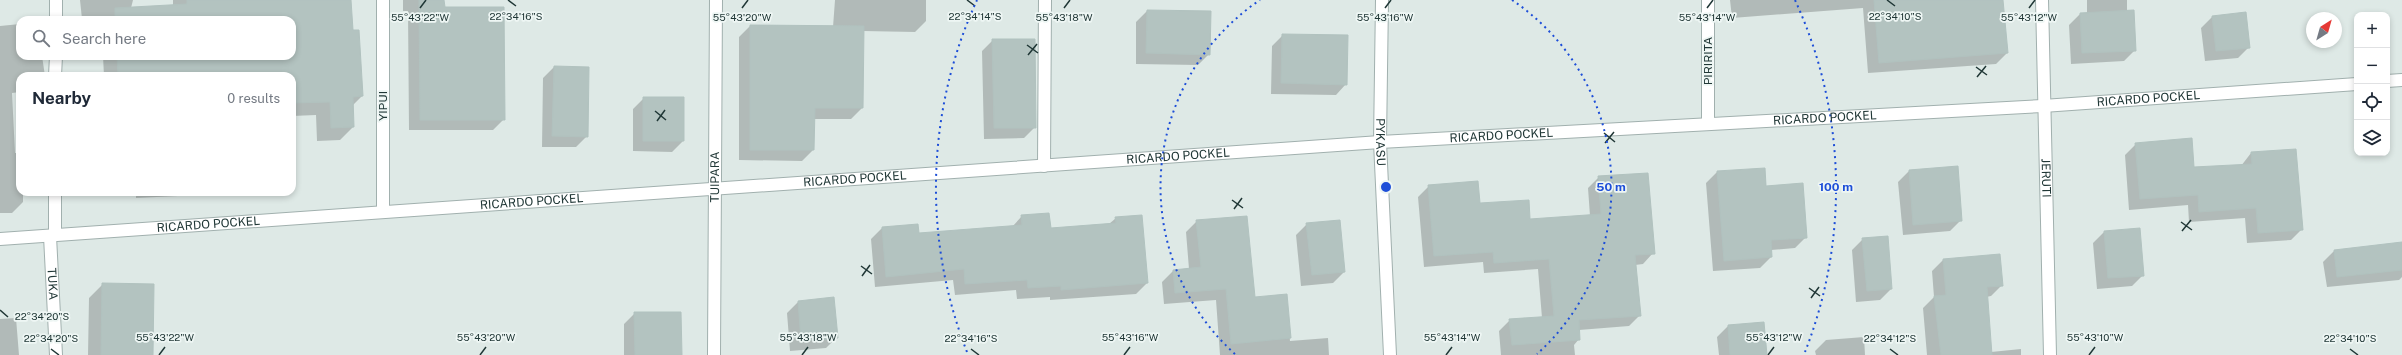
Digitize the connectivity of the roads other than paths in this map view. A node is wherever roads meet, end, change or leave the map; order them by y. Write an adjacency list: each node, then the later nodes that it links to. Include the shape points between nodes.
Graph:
1 (56, 0): 8 (street)
2 (384, 0): 20 (street, YIPUI)
3 (716, 0): 18 (street, TUIPARA)
4 (1045, 0): 17 (street)
5 (1382, 0): 16 (street, PYKASU)
6 (1708, 0): 15 (street, PIRIRITA)
7 (2042, 0): 14 (street, JERUTI)
8 (56, 16)
9 (56, 60): 10 (street)
10 (56, 72)
11 (2402, 80): 12 (street)
12 (2390, 82)
13 (2354, 84): 14 (street, RICARDO POCKEL)
14 (2043, 106): 15 (street, RICARDO POCKEL); 26 (street, JERUTI)
15 (1708, 122): 16 (street, RICARDO POCKEL)
16 (1380, 142): 17 (street, RICARDO POCKEL); 25 (street, PYKASU)
17 (1044, 166): 18 (street, RICARDO POCKEL)
18 (714, 188): 20 (street, RICARDO POCKEL); 24 (street, TUIPARA)
19 (55, 196): 21 (street, TUKA)
20 (383, 212): 21 (street, RICARDO POCKEL)
21 (53, 236): 22 (street, RICARDO POCKEL); 23 (street, TUKA)
22 (0, 239)
23 (56, 355)
24 (714, 355)
25 (1390, 355)
26 (2050, 355)

